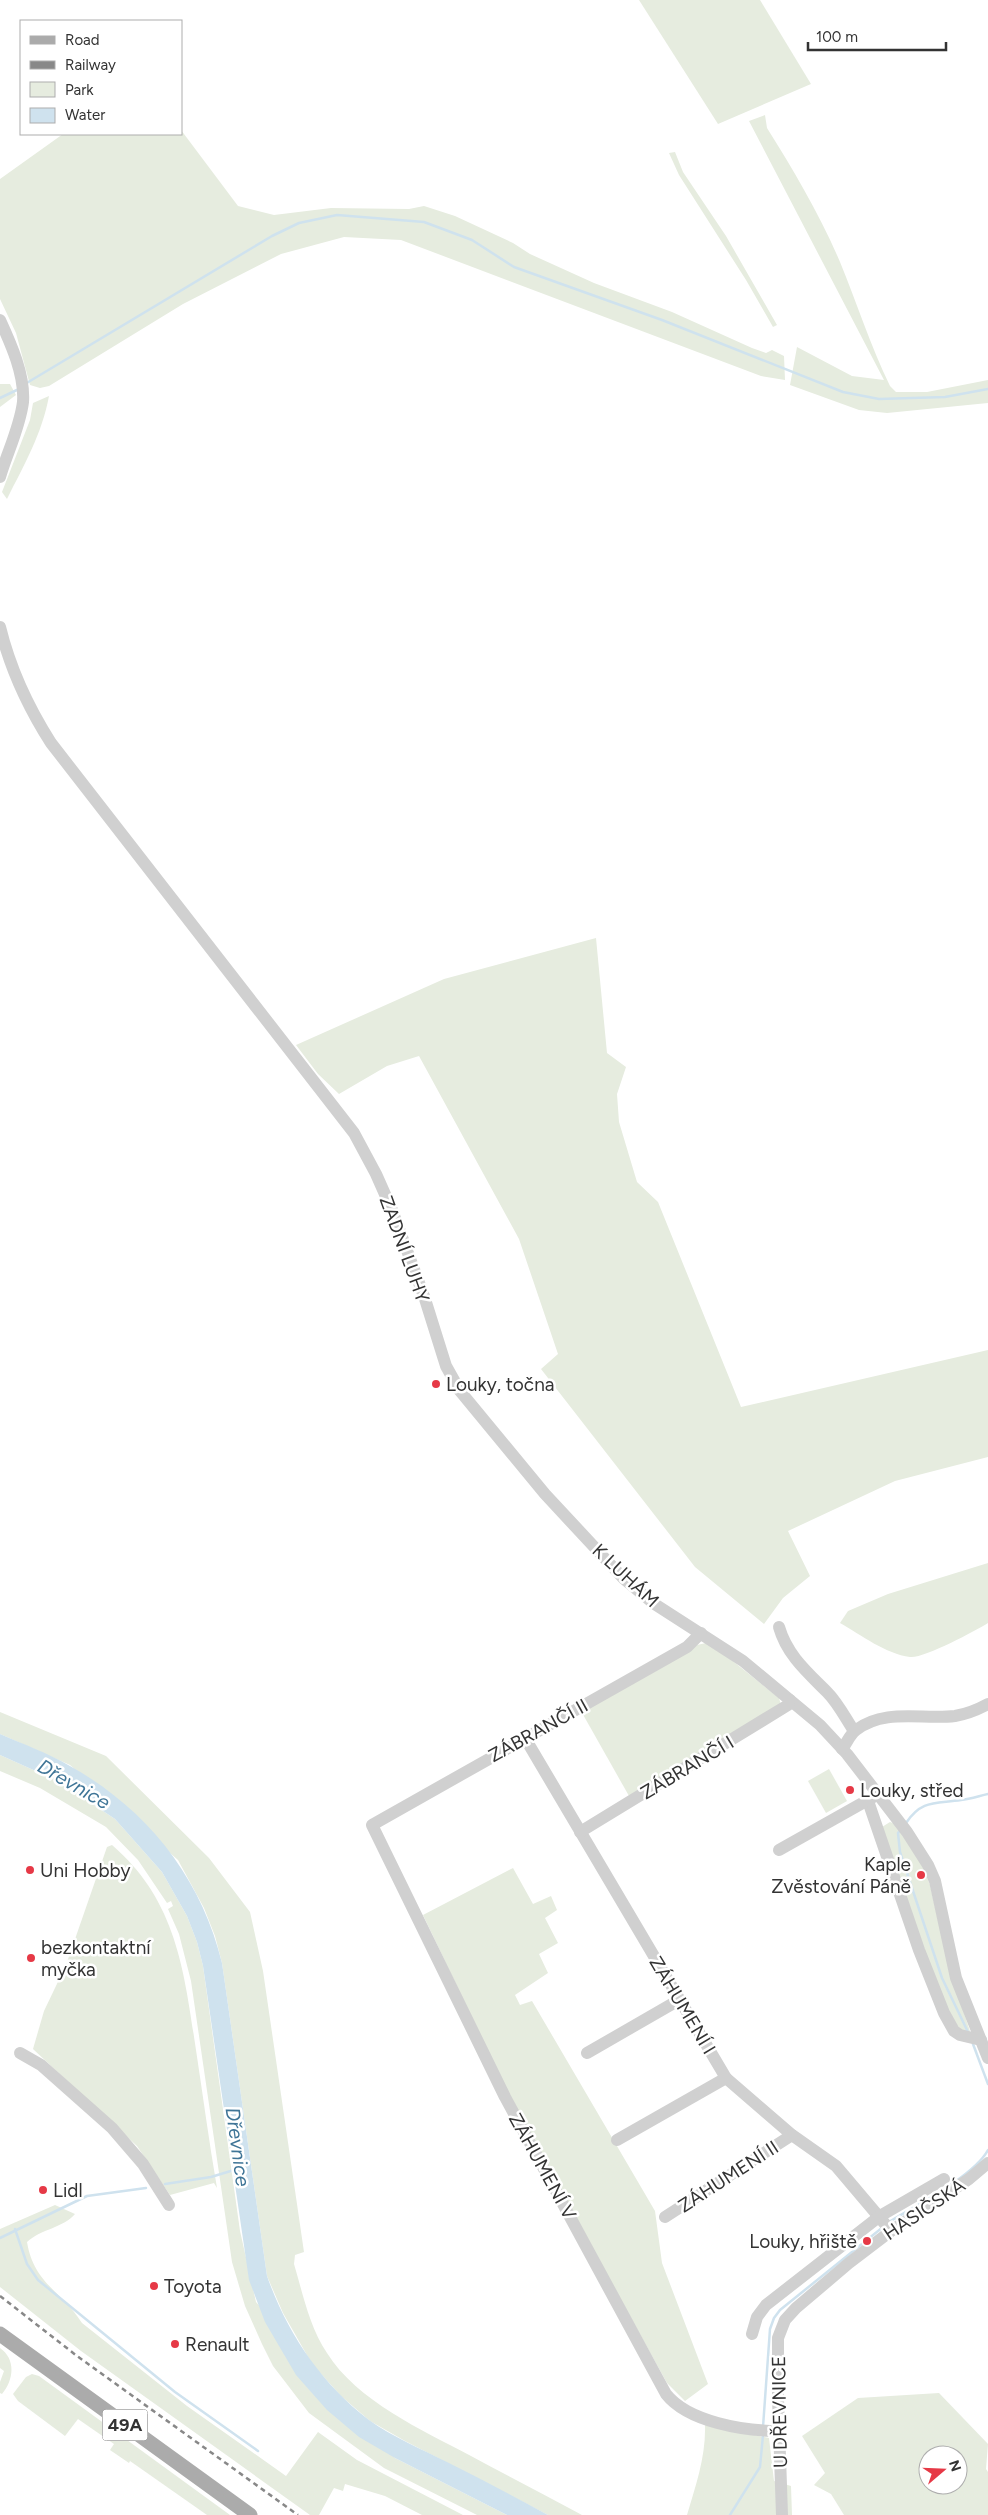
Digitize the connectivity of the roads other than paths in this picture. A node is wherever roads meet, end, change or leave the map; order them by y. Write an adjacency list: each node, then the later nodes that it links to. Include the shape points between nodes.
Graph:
1 (0, 320): 2 (street, via 22,385 21,412)
2 (0, 477)
3 (0, 626): 4 (street, ZADNÍ LUHY, via 17,680 51,743 361,1144 382,1188 425,1299 446,1366)
4 (460, 1391): 6 (street, K LUHÁM, via 545,1494 624,1579 653,1603)
5 (779, 1627): 9 (street, via 783,1642 802,1668 828,1693)
6 (701, 1634): 7 (street, K LUHÁM, via 742,1661); 10 (street, ZÁBRANČÍ II, via 687,1647)
7 (790, 1700): 11 (street, K LUHÁM); 14 (street, ZÁBRANČÍ I, via 788,1705)
8 (988, 1704): 9 (street, via 954,1716 883,1719)
9 (854, 1731): 11 (street)
10 (525, 1738): 13 (street, ZÁBRANČÍ II); 14 (street, ZÁHUMENÍ I)
11 (842, 1749): 12 (street, K LUHÁM)
12 (873, 1798): 15 (street); 17 (street, K LUHÁM, via 907,1832 935,1881 956,1978); 17 (street, via 919,1950 944,2013 954,2031)
13 (372, 1825): 33 (street, ZÁHUMENÍ V, via 505,2097 666,2394 678,2407 698,2417)
14 (580, 1832): 16 (street, ZÁHUMENÍ I)
15 (779, 1850)
16 (679, 2000): 19 (street); 21 (street, ZÁHUMENÍ I)
17 (974, 2038): 20 (street, K LUHÁM)
18 (20, 2053): 26 (street, via 40,2064 112,2128 143,2164)
19 (587, 2053)
20 (988, 2058)
21 (726, 2078): 22 (street, ZÁHUMENÍ I); 23 (street)
22 (792, 2135): 27 (street, ZÁHUMENÍ II); 28 (street, ZÁHUMENÍ I, via 836,2166)
23 (616, 2140)
24 (988, 2162): 28 (street, HASIČSKÁ, via 953,2191)
25 (944, 2179): 28 (street, HASIČSKÁ)
26 (168, 2205)
27 (665, 2217)
28 (886, 2224): 29 (street, HASIČSKÁ); 30 (street, HASIČSKÁ, via 849,2263)
29 (776, 2298): 30 (street); 32 (street, HASIČSKÁ, via 760,2310)
30 (791, 2313): 33 (street, U DŘEVNICE, via 778,2338)
31 (0, 2334): 34 (main road, 49A)
32 (752, 2334)
33 (767, 2431): 35 (street, U DŘEVNICE)
34 (250, 2515)
35 (782, 2515)

